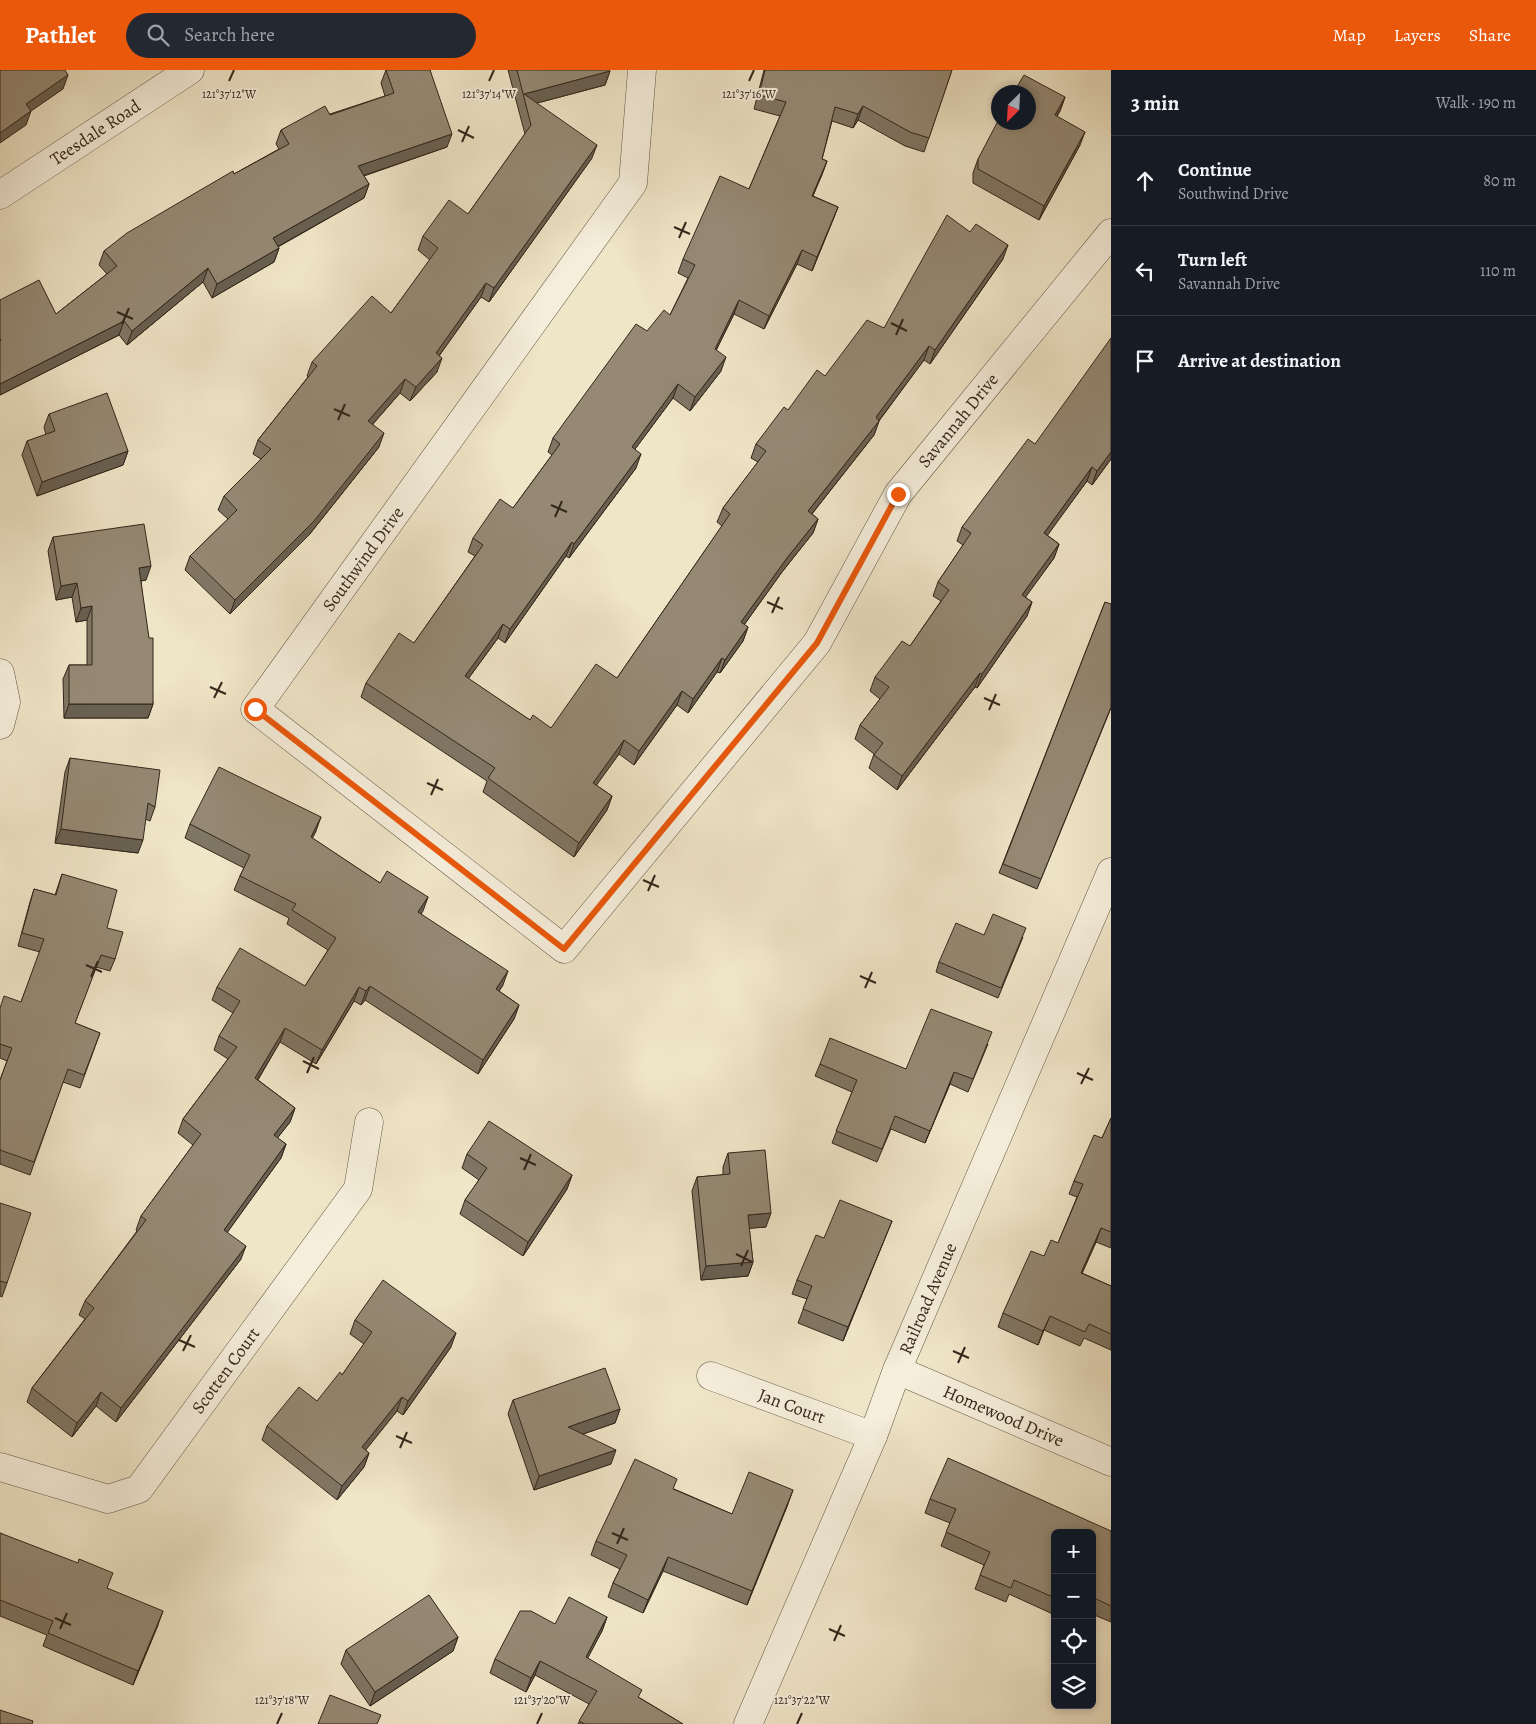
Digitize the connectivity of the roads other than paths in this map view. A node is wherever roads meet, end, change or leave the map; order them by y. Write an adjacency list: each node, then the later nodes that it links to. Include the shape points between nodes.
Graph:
1 (190, 70): 3 (street, Teesdale Road)
2 (642, 70): 8 (street, Southwind Drive, via 633,183 255,709)
3 (0, 195)
4 (1111, 233): 8 (street, Savannah Drive, via 898,494 817,643)
5 (0, 673): 6 (street, via 6,702)
6 (0, 725)
7 (1111, 872): 10 (street, Railroad Avenue)
8 (564, 949)
9 (369, 1122): 14 (street, Scotten Court, via 358,1189 139,1489 108,1499)
10 (897, 1370): 12 (street, Railroad Avenue); 13 (street, Homewood Drive)
11 (711, 1376): 12 (street, Jan Court)
12 (874, 1436): 15 (street, Railroad Avenue)
13 (1111, 1462)
14 (0, 1467)
15 (748, 1724)

